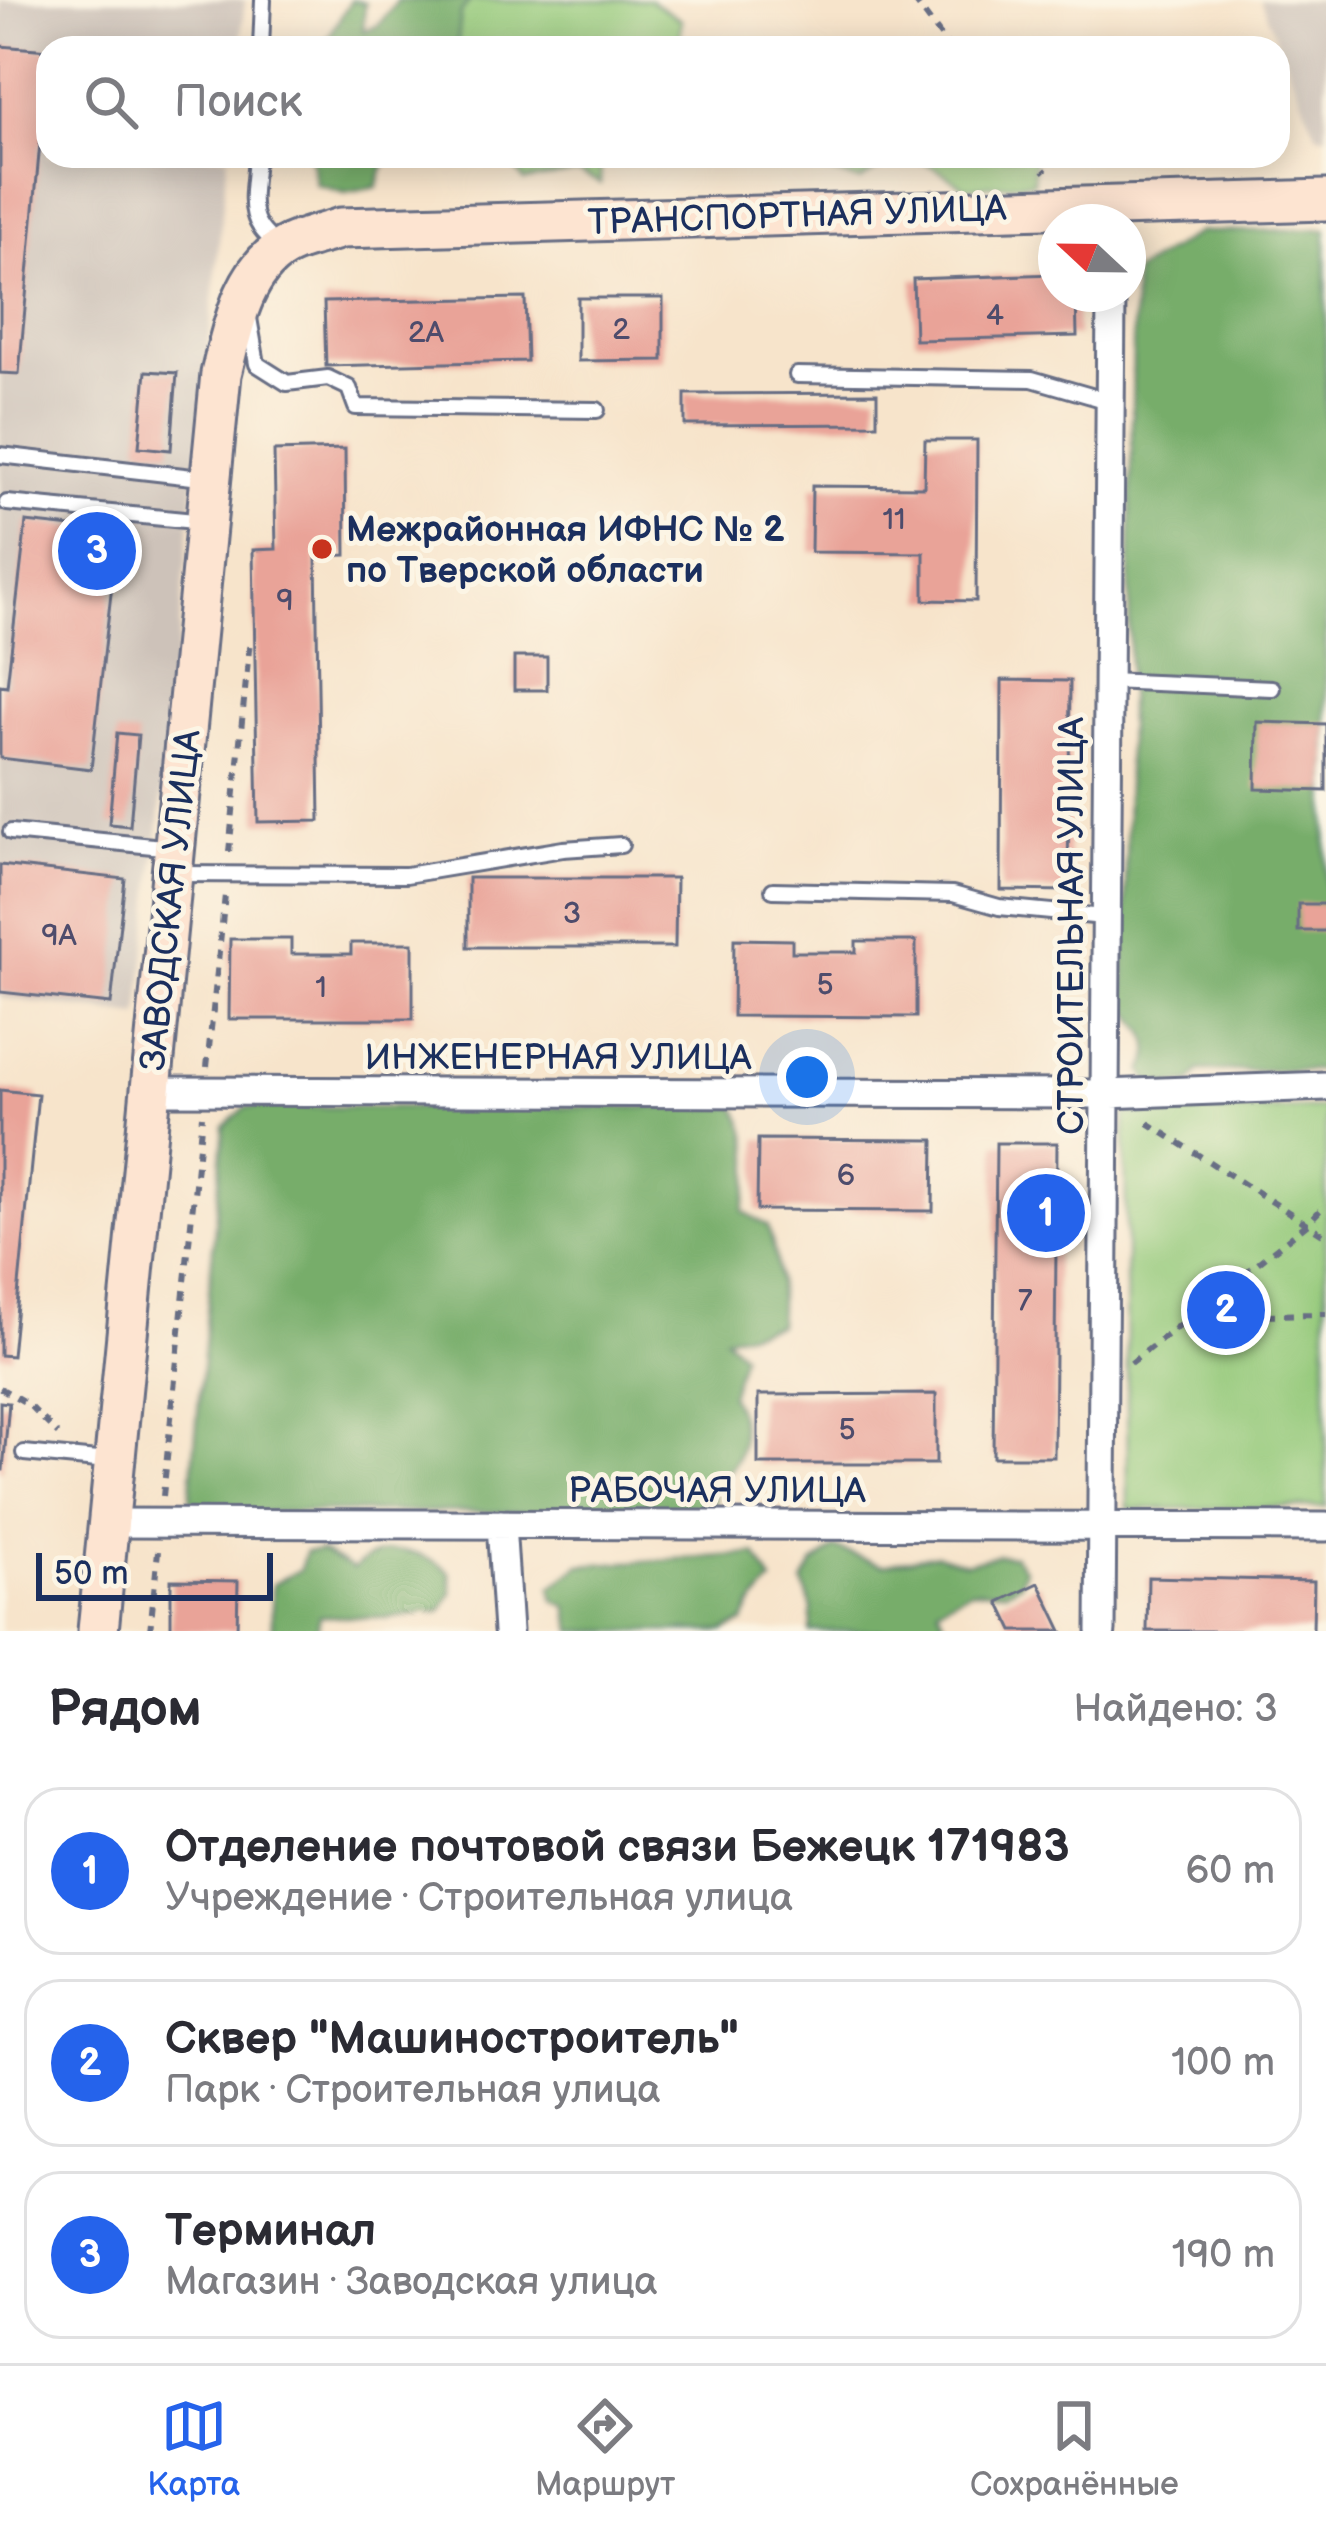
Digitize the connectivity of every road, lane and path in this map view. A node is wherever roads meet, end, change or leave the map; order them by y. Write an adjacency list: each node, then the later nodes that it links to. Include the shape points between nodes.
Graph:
1 (263, 0): 3 (lane)
2 (914, 0): 4 (path)
3 (262, 36)
4 (941, 36)
5 (255, 168): 9 (lane, via 252,210 260,234)
6 (1326, 200): 7 (street, ТРАНСПОРТНАЯ УЛИЦА)
7 (1146, 211)
8 (1038, 214): 9 (street, ТРАНСПОРТНАЯ УЛИЦА, via 341,228)
9 (283, 247): 10 (street, ЗАВОДСКАЯ УЛИЦА)
10 (245, 296): 14 (lane, via 257,364 287,383 328,378 350,388 356,407); 16 (street, ЗАВОДСКАЯ УЛИЦА, via 220,374)
11 (1111, 312): 13 (street, СТРОИТЕЛЬНАЯ УЛИЦА)
12 (797, 375): 13 (lane, via 1032,379)
13 (1112, 402): 20 (street, СТРОИТЕЛЬНАЯ УЛИЦА)
14 (597, 410)
15 (0, 455): 16 (lane)
16 (211, 479): 18 (street, ЗАВОДСКАЯ УЛИЦА)
17 (7, 502): 18 (lane)
18 (206, 523): 24 (street, ЗАВОДСКАЯ УЛИЦА)
19 (250, 640): 25 (path)
20 (1108, 681): 21 (lane); 27 (street, СТРОИТЕЛЬНАЯ УЛИЦА)
21 (1272, 688)
22 (10, 832): 24 (lane)
23 (621, 845): 25 (lane, via 406,875)
24 (173, 861): 25 (lane); 29 (street, ЗАВОДСКАЯ УЛИЦА)
25 (227, 874): 30 (path)
26 (773, 890): 27 (lane, via 953,894)
27 (1104, 917): 31 (street, СТРОИТЕЛЬНАЯ УЛИЦА)
28 (1326, 1087): 31 (street, ИНЖЕНЕРНАЯ УЛИЦА)
29 (150, 1091): 30 (street, ИНЖЕНЕРНАЯ УЛИЦА); 40 (street, ЗАВОДСКАЯ УЛИЦА)
30 (205, 1091): 31 (street, ИНЖЕНЕРНАЯ УЛИЦА); 42 (path)
31 (1106, 1094): 33 (path); 37 (street, СТРОИТЕЛЬНАЯ УЛИЦА)
32 (1326, 1204): 33 (path)
33 (1307, 1224): 34 (path); 36 (path)
34 (1326, 1236)
35 (1326, 1314): 36 (path)
36 (1190, 1317): 37 (path)
37 (1105, 1384): 44 (street, СТРОИТЕЛЬНАЯ УЛИЦА)
38 (0, 1388): 40 (path)
39 (24, 1453): 40 (lane)
40 (99, 1460): 41 (street, ЗАВОДСКАЯ УЛИЦА)
41 (109, 1523): 42 (street, РАБОЧАЯ УЛИЦА); 46 (street, ЗАВОДСКАЯ УЛИЦА)
42 (160, 1523): 43 (street, РАБОЧАЯ УЛИЦА); 47 (path)
43 (501, 1524): 44 (street, РАБОЧАЯ УЛИЦА); 48 (street)
44 (1103, 1527): 45 (street, РАБОЧАЯ УЛИЦА); 49 (street, СТРОИТЕЛЬНАЯ УЛИЦА)
45 (1326, 1527)
46 (98, 1631)
47 (150, 1631)
48 (508, 1631)
49 (1101, 1631)

